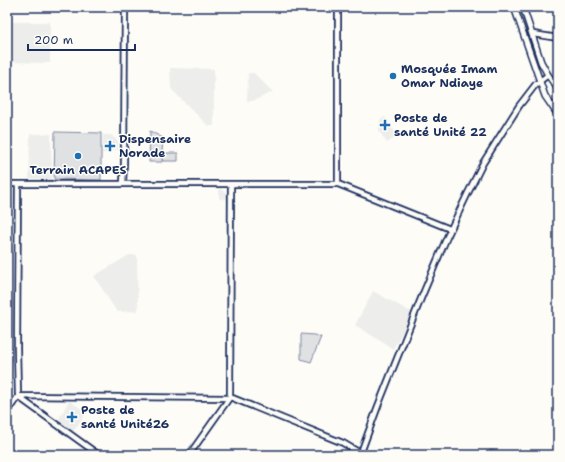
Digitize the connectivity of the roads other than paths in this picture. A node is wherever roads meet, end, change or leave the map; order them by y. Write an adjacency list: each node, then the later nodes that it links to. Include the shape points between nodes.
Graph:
1 (125, 7): 11 (street)
2 (338, 7): 15 (street)
3 (514, 7): 8 (main road)
4 (523, 7): 5 (main road)
5 (532, 34): 6 (street); 7 (main road)
6 (558, 38)
7 (548, 75): 8 (street); 9 (main road)
8 (539, 80): 10 (main road, via 545,96); 16 (street, via 519,106 483,164)
9 (558, 89)
10 (558, 115)
11 (123, 183): 13 (street); 14 (street)
12 (7, 184): 13 (street)
13 (18, 184): 17 (street)
14 (231, 184): 15 (street); 18 (street)
15 (338, 184): 16 (street)
16 (450, 229): 20 (street)
17 (19, 397): 18 (street); 19 (street); 21 (street)
18 (230, 398): 20 (street, via 343,443); 22 (street)
19 (7, 412)
20 (360, 454)
21 (99, 455)
22 (189, 455)

